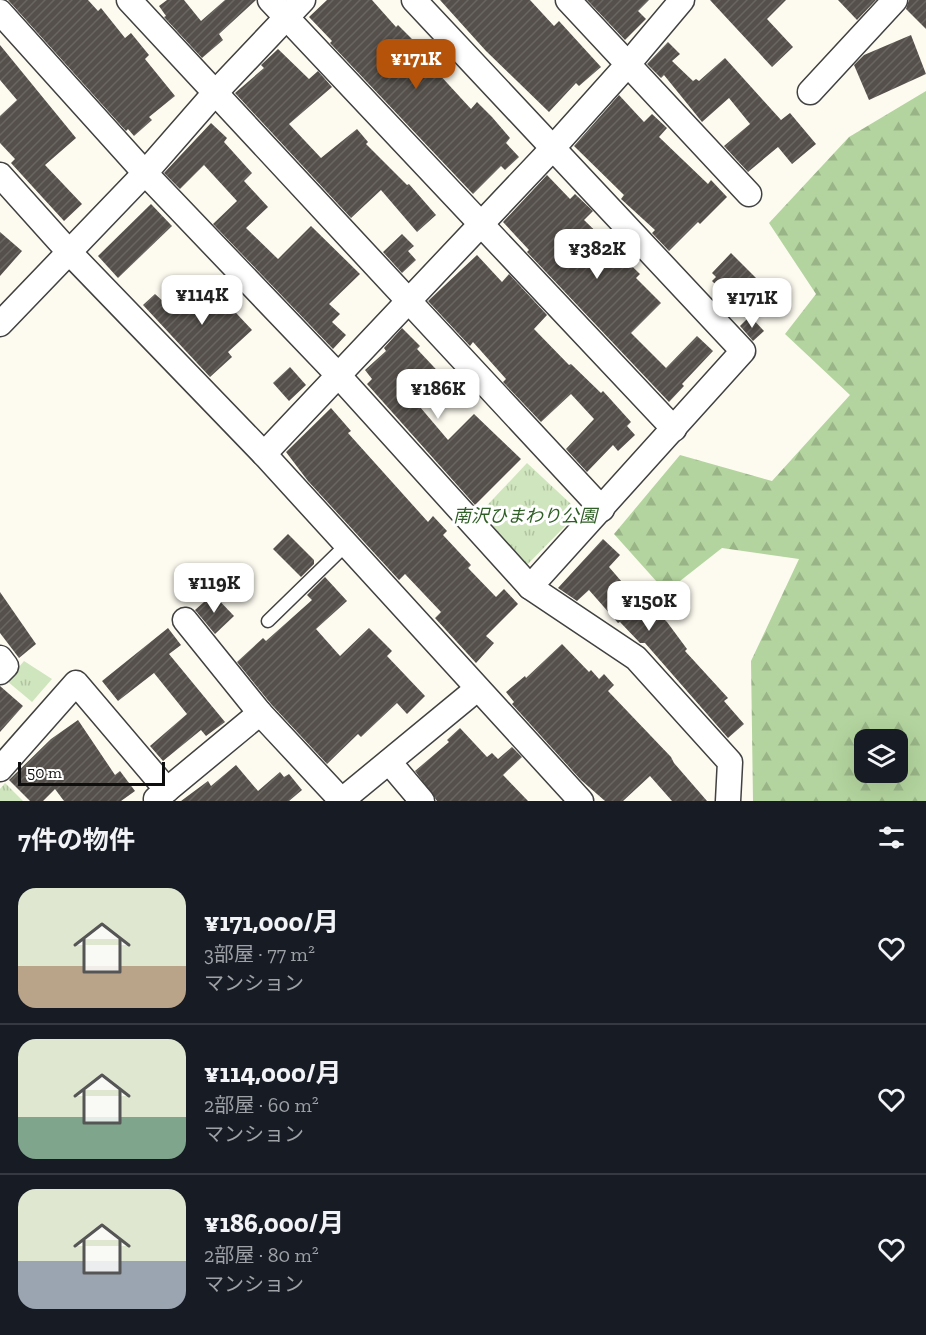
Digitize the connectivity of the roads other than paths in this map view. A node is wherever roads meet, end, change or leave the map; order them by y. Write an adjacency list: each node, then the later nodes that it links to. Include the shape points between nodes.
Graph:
1 (129, 0): 12 (street)
2 (270, 0): 9 (street)
3 (303, 0): 9 (street)
4 (414, 0): 13 (street)
5 (568, 0): 10 (street)
6 (682, 0): 10 (street)
7 (895, 0): 11 (street)
8 (0, 12): 14 (street)
9 (287, 18): 12 (street); 17 (street)
10 (629, 63): 13 (street); 16 (street)
11 (810, 92)
12 (214, 94): 14 (street); 19 (street)
13 (552, 149): 17 (street); 22 (street, via 743,351)
14 (145, 173): 18 (street); 21 (street)
15 (0, 175): 18 (street)
16 (749, 194)
17 (480, 223): 19 (street); 22 (street)
18 (70, 253): 20 (street); 23 (street)
19 (408, 299): 21 (street); 24 (street)
20 (1, 321)
21 (338, 375): 23 (street); 26 (street)
22 (674, 429): 24 (street)
23 (264, 454): 25 (street)
24 (602, 509): 26 (street)
25 (346, 545): 28 (lane); 31 (street)
26 (530, 587): 39 (street, via 636,658 730,762)
27 (185, 620): 32 (street)
28 (268, 621)
29 (0, 658): 30 (street, via 6,666)
30 (0, 672)
31 (477, 689): 33 (street); 38 (street)
32 (260, 713): 35 (street); 36 (street)
33 (389, 762): 36 (street); 37 (street)
34 (0, 769): 35 (street, via 76,683)
35 (161, 796)
36 (342, 801)
37 (422, 801)
38 (581, 801)
39 (728, 801)

